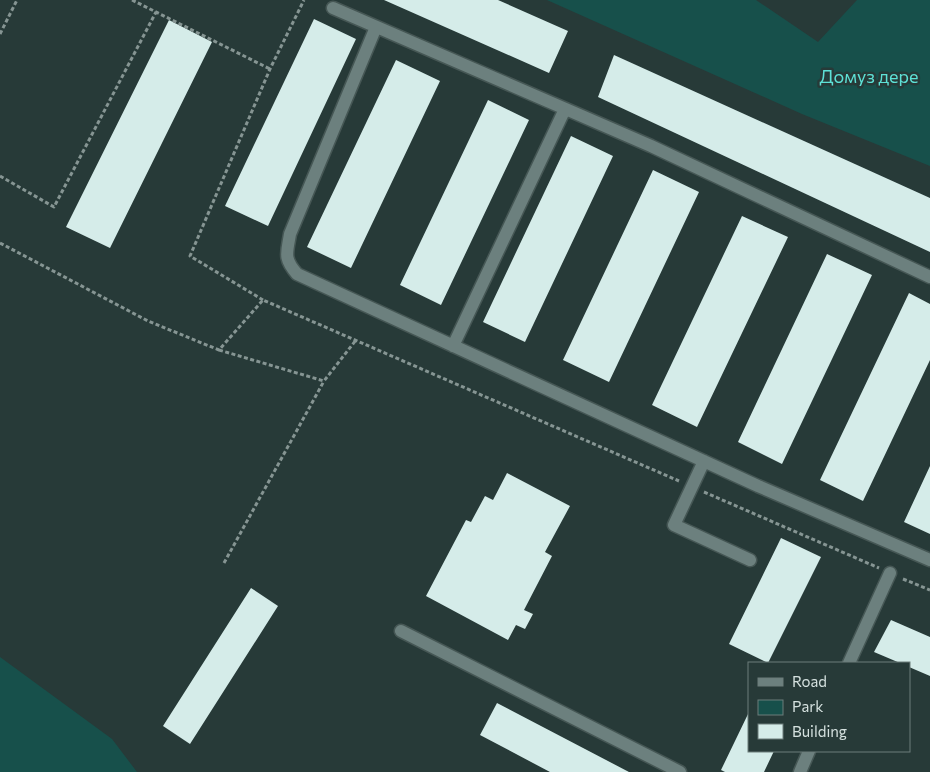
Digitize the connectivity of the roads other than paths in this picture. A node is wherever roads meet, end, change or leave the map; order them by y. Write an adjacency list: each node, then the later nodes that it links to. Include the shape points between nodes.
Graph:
1 (332, 8): 2 (street)
2 (376, 27): 3 (street); 5 (street, via 290,234 288,264 297,274)
3 (565, 109): 4 (street); 5 (street)
4 (930, 277)
5 (453, 346): 6 (street)
6 (704, 461): 7 (street, via 674,525); 8 (street)
7 (750, 560)
8 (930, 560)
9 (890, 573): 11 (street)
10 (400, 631): 13 (street)
11 (849, 662)
12 (809, 752): 14 (street)
13 (680, 772)
14 (800, 772)

